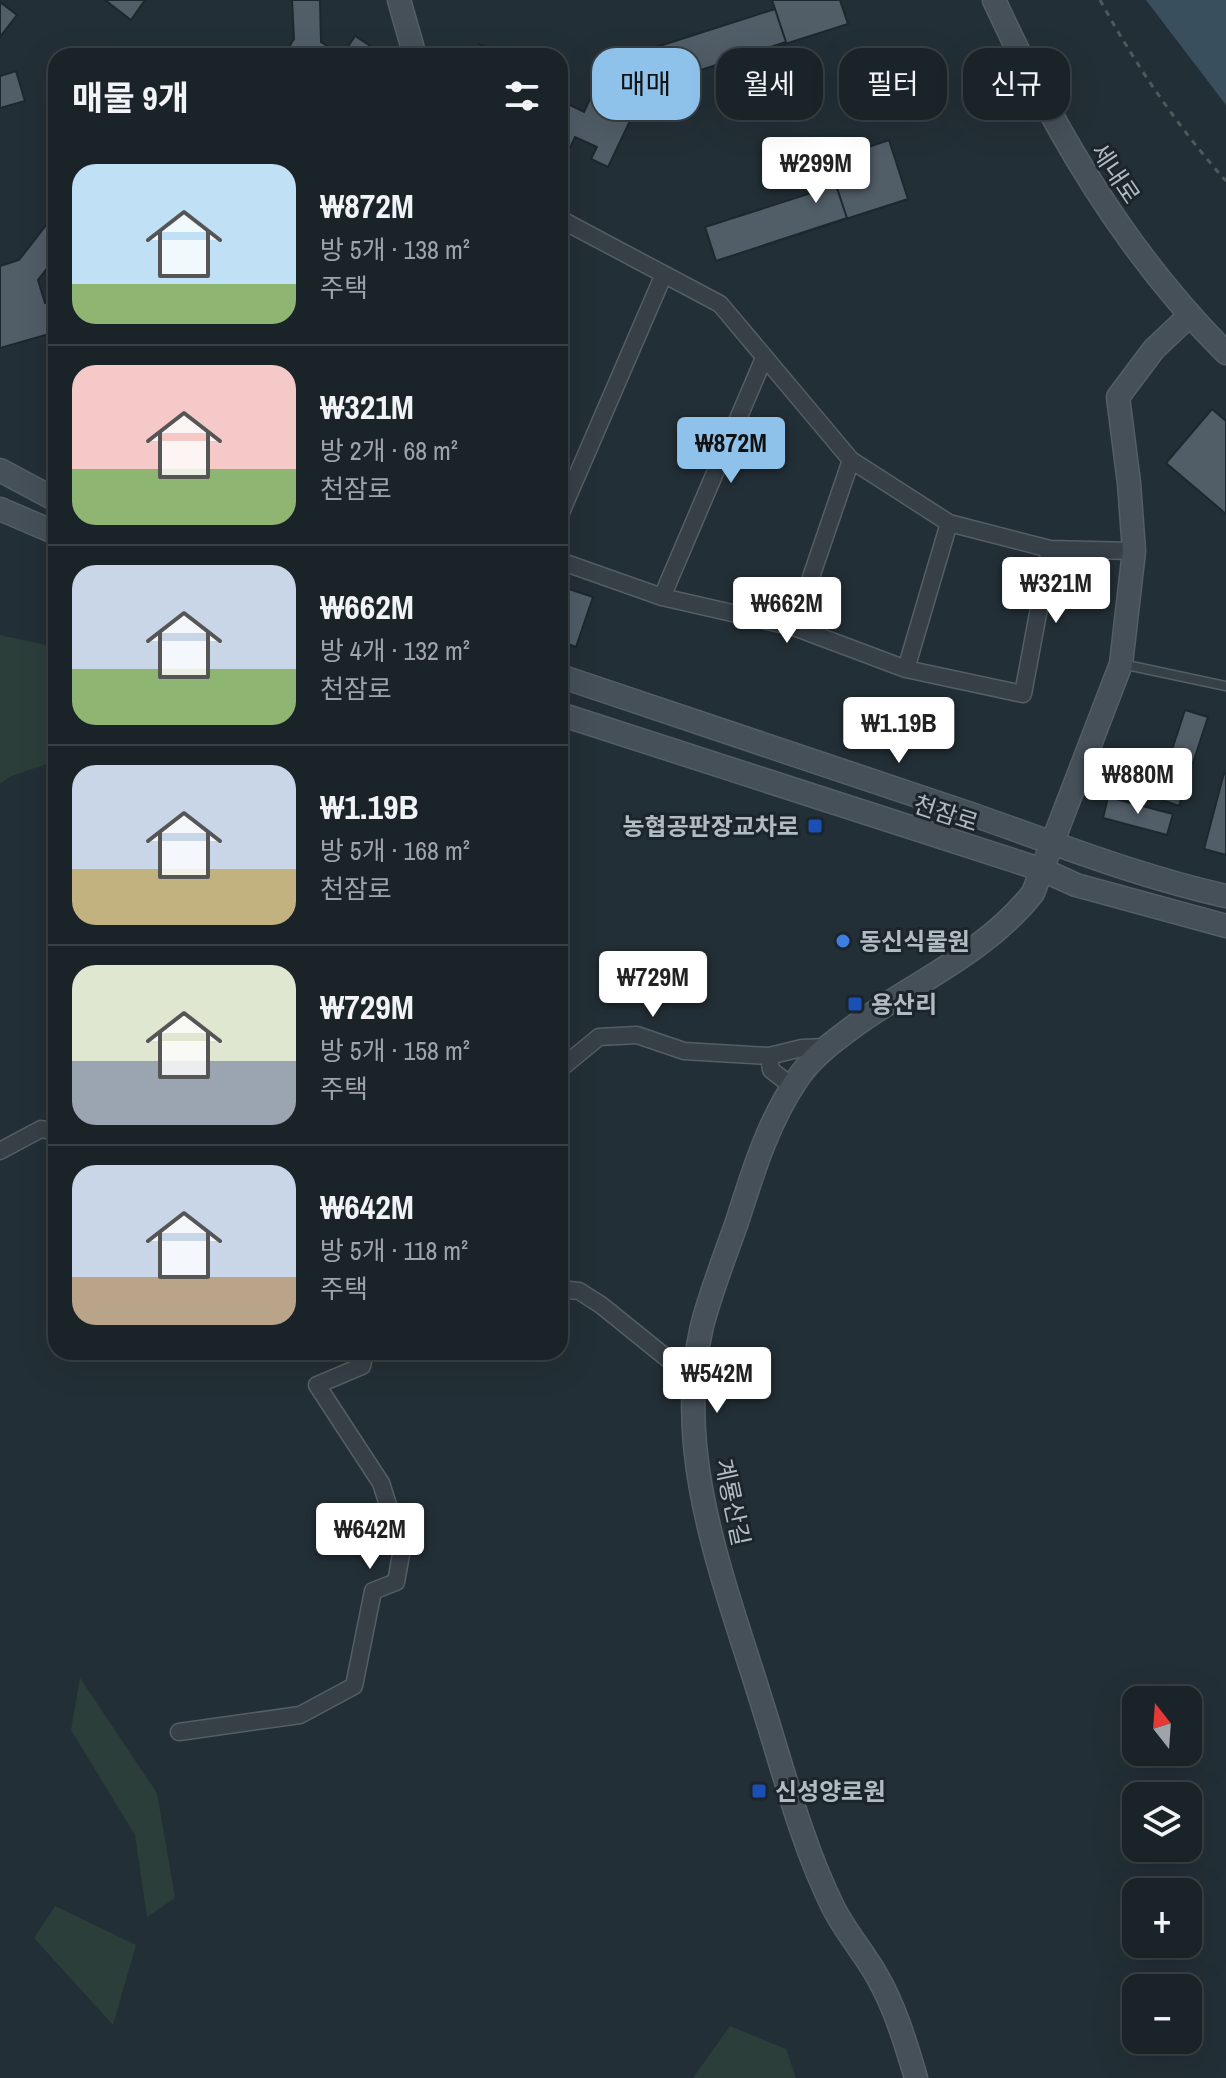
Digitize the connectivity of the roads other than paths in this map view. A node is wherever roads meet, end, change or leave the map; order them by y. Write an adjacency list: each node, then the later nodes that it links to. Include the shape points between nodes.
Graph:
1 (399, 0): 3 (main road)
2 (994, 0): 6 (main road, 세내로, via 1085,178)
3 (413, 48)
4 (568, 223): 5 (street)
5 (664, 274): 8 (street, via 720,304); 12 (street)
6 (1189, 316): 7 (main road, 세내로); 17 (main road, via 1154,349 1118,397)
7 (1226, 353)
8 (764, 358): 9 (street); 19 (street)
9 (851, 460): 14 (street); 20 (street)
10 (0, 470): 11 (main road)
11 (48, 496)
12 (568, 496)
13 (0, 509): 15 (main road)
14 (949, 523): 16 (street); 22 (street)
15 (48, 530)
16 (1050, 549): 17 (street); 22 (street, via 1023,694)
17 (1134, 551): 21 (main road)
18 (568, 564): 19 (street)
19 (662, 597): 20 (street)
20 (794, 627): 22 (street)
21 (1121, 664): 24 (lane); 26 (main road)
22 (906, 669)
23 (568, 679): 26 (main road, 천잠로)
24 (1226, 686)
25 (568, 717): 27 (main road, 천잠로)
26 (1054, 846): 27 (main road, 계룡산길); 28 (main road, 천잠로)
27 (1043, 870): 29 (main road, 천잠로, via 1076,885); 30 (main road, 계룡산길, via 1015,915)
28 (1226, 896)
29 (1226, 926)
30 (826, 1047): 31 (street); 33 (main road, 계룡산길)
31 (769, 1056): 32 (street, via 684,1051 637,1035 599,1037); 33 (street, via 771,1070)
32 (568, 1062)
33 (793, 1087): 38 (main road, 계룡산길, via 765,1137 702,1326)
34 (48, 1130): 35 (street, via 41,1129)
35 (0, 1151)
36 (568, 1290): 38 (street, via 601,1305)
37 (363, 1360): 39 (street, via 362,1366 317,1385 381,1483 402,1549 396,1582 373,1591 354,1686 300,1715)
38 (694, 1380): 40 (main road, 계룡산길, via 701,1492 787,1783 833,1907 879,1979)
39 (179, 1732)
40 (916, 2078)

